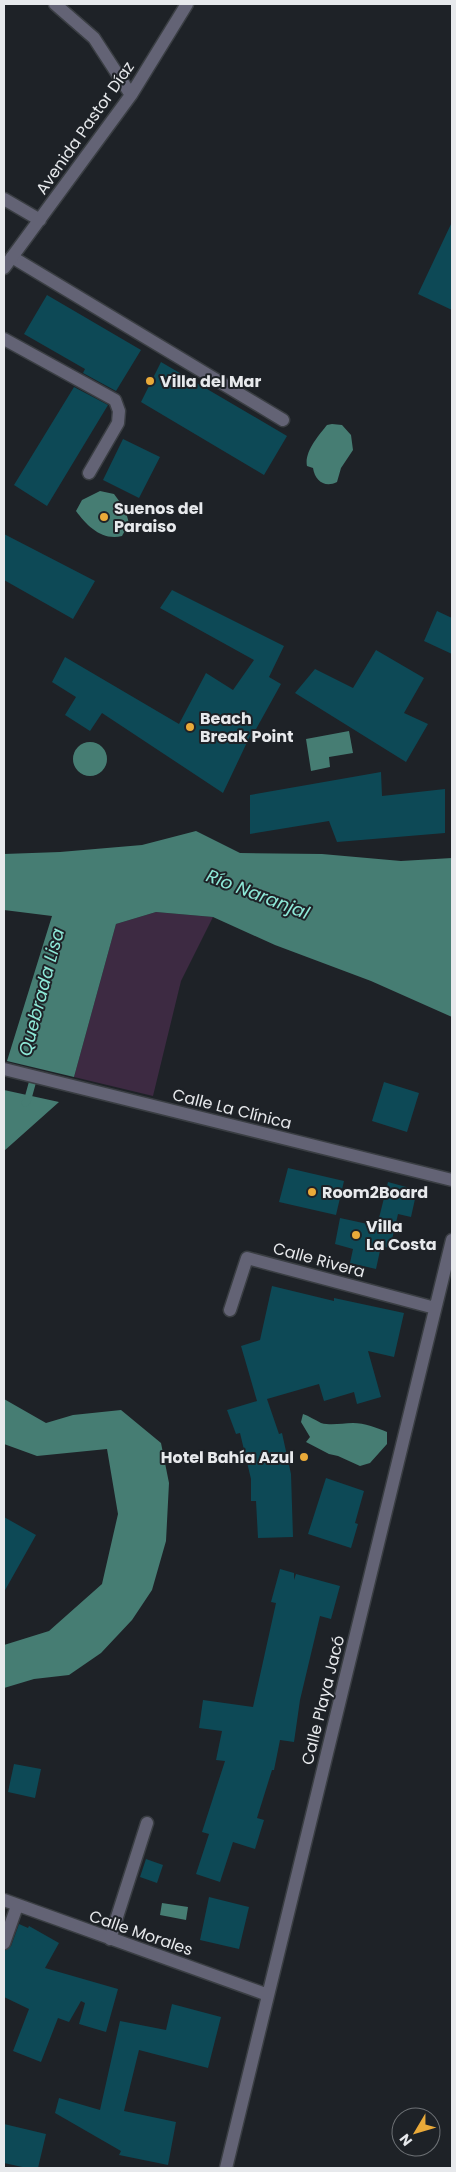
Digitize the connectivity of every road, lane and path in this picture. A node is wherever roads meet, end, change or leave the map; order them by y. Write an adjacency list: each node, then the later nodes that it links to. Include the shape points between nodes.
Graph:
1 (55, 4): 3 (street, via 94,38)
2 (187, 4): 3 (street, Avenida Pastor Díaz)
3 (131, 95): 5 (street, Avenida Pastor Díaz)
4 (4, 199): 5 (street)
5 (40, 220): 6 (street, Avenida Pastor Díaz)
6 (8, 263): 8 (street)
7 (4, 339): 9 (street, via 115,400 120,411 118,424)
8 (283, 420)
9 (89, 473)
10 (10, 1070): 11 (street, Calle La Clínica)
11 (452, 1180)
12 (452, 1240): 13 (street, Calle Playa Jacó)
13 (436, 1308): 14 (street, Calle Rivera, via 247,1258); 20 (street, Calle Playa Jacó)
14 (230, 1310)
15 (147, 1822): 18 (street)
16 (4, 1900): 17 (street, Calle Morales)
17 (17, 1906): 18 (street, Calle Morales); 19 (street)
18 (110, 1939): 20 (street, Calle Morales)
19 (4, 1944)
20 (268, 1995): 21 (street, Calle Playa Jacó)
21 (226, 2168)

